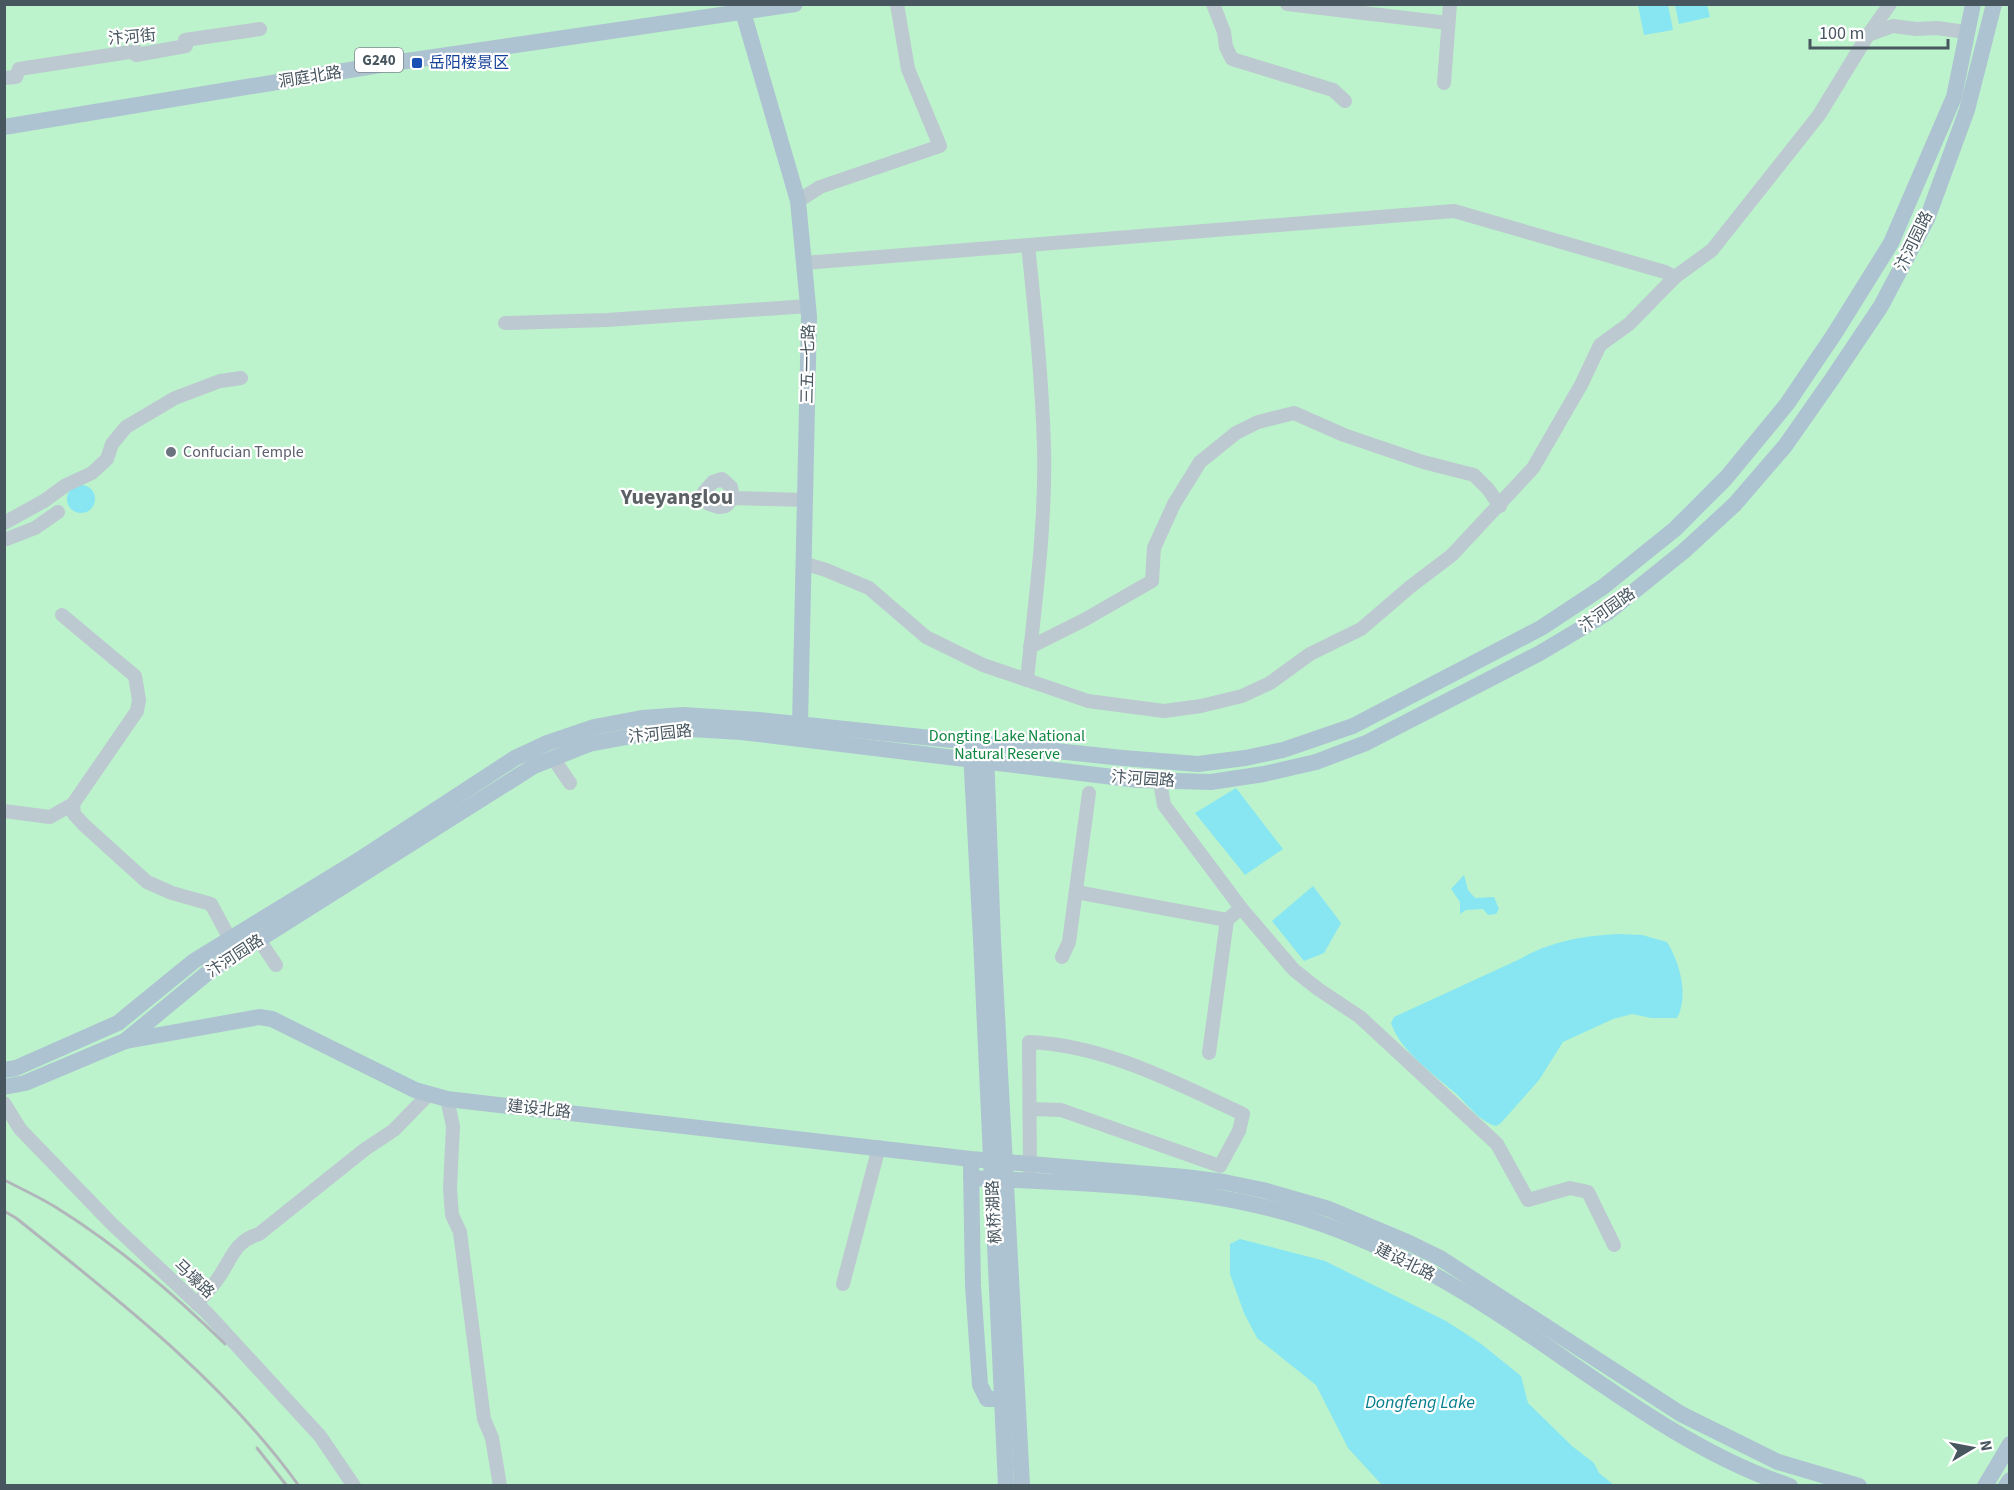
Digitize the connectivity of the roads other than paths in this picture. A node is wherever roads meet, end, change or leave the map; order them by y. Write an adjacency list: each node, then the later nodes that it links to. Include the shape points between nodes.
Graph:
1 (795, 4): 9 (main road, 洞庭北路 / G240)
2 (897, 4): 19 (street, via 908,69 940,146 820,187)
3 (1213, 4): 16 (street, via 1232,58 1333,90)
4 (1287, 4): 10 (street)
5 (1450, 4): 10 (street)
6 (1890, 4): 13 (street)
7 (1973, 4): 12 (main road, 汴河园路)
8 (1994, 4): 41 (main road, 汴河园路, via 1967,110 1927,219 1881,306 1785,446 1726,512 1607,613 1540,653 1366,743 1316,762 1264,774 1211,782)
9 (749, 8): 17 (main road, 洞庭北路 / G240, via 386,58); 18 (main road, 洞庭北路 / G240); 19 (main road, 三五一七路)
10 (1448, 23): 15 (street)
11 (260, 29): 14 (street, 汴河街, via 185,40 186,46 136,55 136,51 19,69 15,77)
12 (1966, 32): 13 (street, via 1893,26); 38 (main road, 汴河园路, via 1954,97 1922,175 1891,243 1835,333 1787,404 1726,477 1675,529 1603,587 1541,628 1353,726 1282,750 1198,764)
13 (1868, 35): 22 (street, via 1819,115 1712,250)
14 (4, 78)
15 (1444, 83)
16 (1345, 101)
17 (4, 120)
18 (4, 127)
19 (798, 201): 21 (main road, 三五一七路)
20 (1028, 245): 21 (street); 22 (street, via 1454,211); 34 (street, via 1044,448 1042,530)
21 (804, 263): 23 (main road, 三五一七路)
22 (1675, 277): 28 (street, via 1629,324 1600,345 1533,468)
23 (808, 306): 24 (street); 27 (main road, 三五一七路)
24 (506, 323)
25 (241, 378): 30 (street, via 220,381 175,398 126,427 112,444 107,459 92,473)
26 (734, 498): 27 (street)
27 (804, 500): 32 (main road, 三五一七路)
28 (1500, 506): 34 (street, via 1474,475 1344,435 1294,413 1258,422 1236,433 1200,462 1174,504 1154,548 1152,581); 35 (street, via 1452,555 1361,629 1310,654 1270,683 1242,696 1164,711 1088,701)
29 (58, 512): 31 (street, via 35,528)
30 (4, 522)
31 (4, 540)
32 (803, 563): 35 (street, via 869,588 926,637 983,665); 36 (main road, 三五一七路)
33 (62, 615): 44 (street, via 135,676 139,700 137,711)
34 (1030, 647): 35 (street)
35 (1027, 680)
36 (800, 724): 37 (main road, 汴河园路); 49 (main road, 汴河园路, via 684,715 642,718 594,727 547,743 515,758)
37 (857, 739): 38 (main road, 汴河园路); 39 (main road, 汴河园路, via 690,729 588,744); 40 (main road, 汴河园路)
38 (978, 743): 40 (main road)
39 (553, 758): 42 (street); 50 (main road, 汴河园路, via 534,766)
40 (979, 762): 41 (main road, 汴河园路); 51 (main road)
41 (1161, 782): 47 (street, via 1164,805)
42 (570, 783)
43 (1089, 793): 46 (street)
44 (73, 804): 45 (street, via 50,817); 49 (street, via 79,820 147,882 211,904)
45 (4, 811)
46 (1076, 892): 48 (street); 52 (street)
47 (1241, 908): 48 (street); 66 (street, via 1294,970 1360,1017 1497,1144 1528,1200 1570,1188 1588,1192)
48 (1227, 920): 55 (street)
49 (230, 939): 56 (main road, 汴河园路, via 194,961 118,1023)
50 (259, 940): 53 (street); 54 (main road, 汴河园路, via 211,970)
51 (987, 940): 69 (main road, 枫桥湖路, bridge); 74 (main road, 枫桥湖路, bridge)
52 (1062, 957)
53 (276, 965)
54 (125, 1041): 57 (main road, 汴河园路); 58 (main road, 建设北路, via 245,1019 272,1019)
55 (1209, 1053)
56 (4, 1070)
57 (4, 1088)
58 (428, 1095): 59 (main road, 建设北路); 68 (street, via 394,1130 259,1234 246,1238)
59 (447, 1099): 62 (main road, 建设北路); 73 (street, via 453,1126 452,1215 460,1232 484,1419 492,1438)
60 (4, 1103): 68 (street, 马壕路, via 20,1129 68,1179)
61 (1030, 1109): 61 (street, via 1029,1042 1121,1060 1243,1114 1239,1131 1220,1166 1061,1110); 64 (street)
62 (879, 1147): 63 (main road, 建设北路); 67 (street)
63 (971, 1159): 64 (main road, 建设北路); 65 (main road)
64 (1030, 1172): 65 (main road, 建设北路); 75 (main road, 建设北路, via 1268,1208 1332,1229 1433,1275 1711,1451); 76 (main road, via 1185,1176 1298,1199 1339,1214 1440,1258 1681,1414 1778,1462)
65 (971, 1178): 69 (main road, via 980,1385 987,1399)
66 (1614, 1245)
67 (843, 1284)
68 (197, 1304): 72 (street, 马壕路, via 320,1436)
69 (1004, 1399): 74 (main road, 枫桥湖路, bridge)
70 (2010, 1444): 77 (main road)
71 (2010, 1480): 78 (main road)
72 (354, 1485)
73 (500, 1485)
74 (1017, 1485)
75 (1790, 1485)
76 (1859, 1485)
77 (1985, 1485)
78 (2006, 1485)

